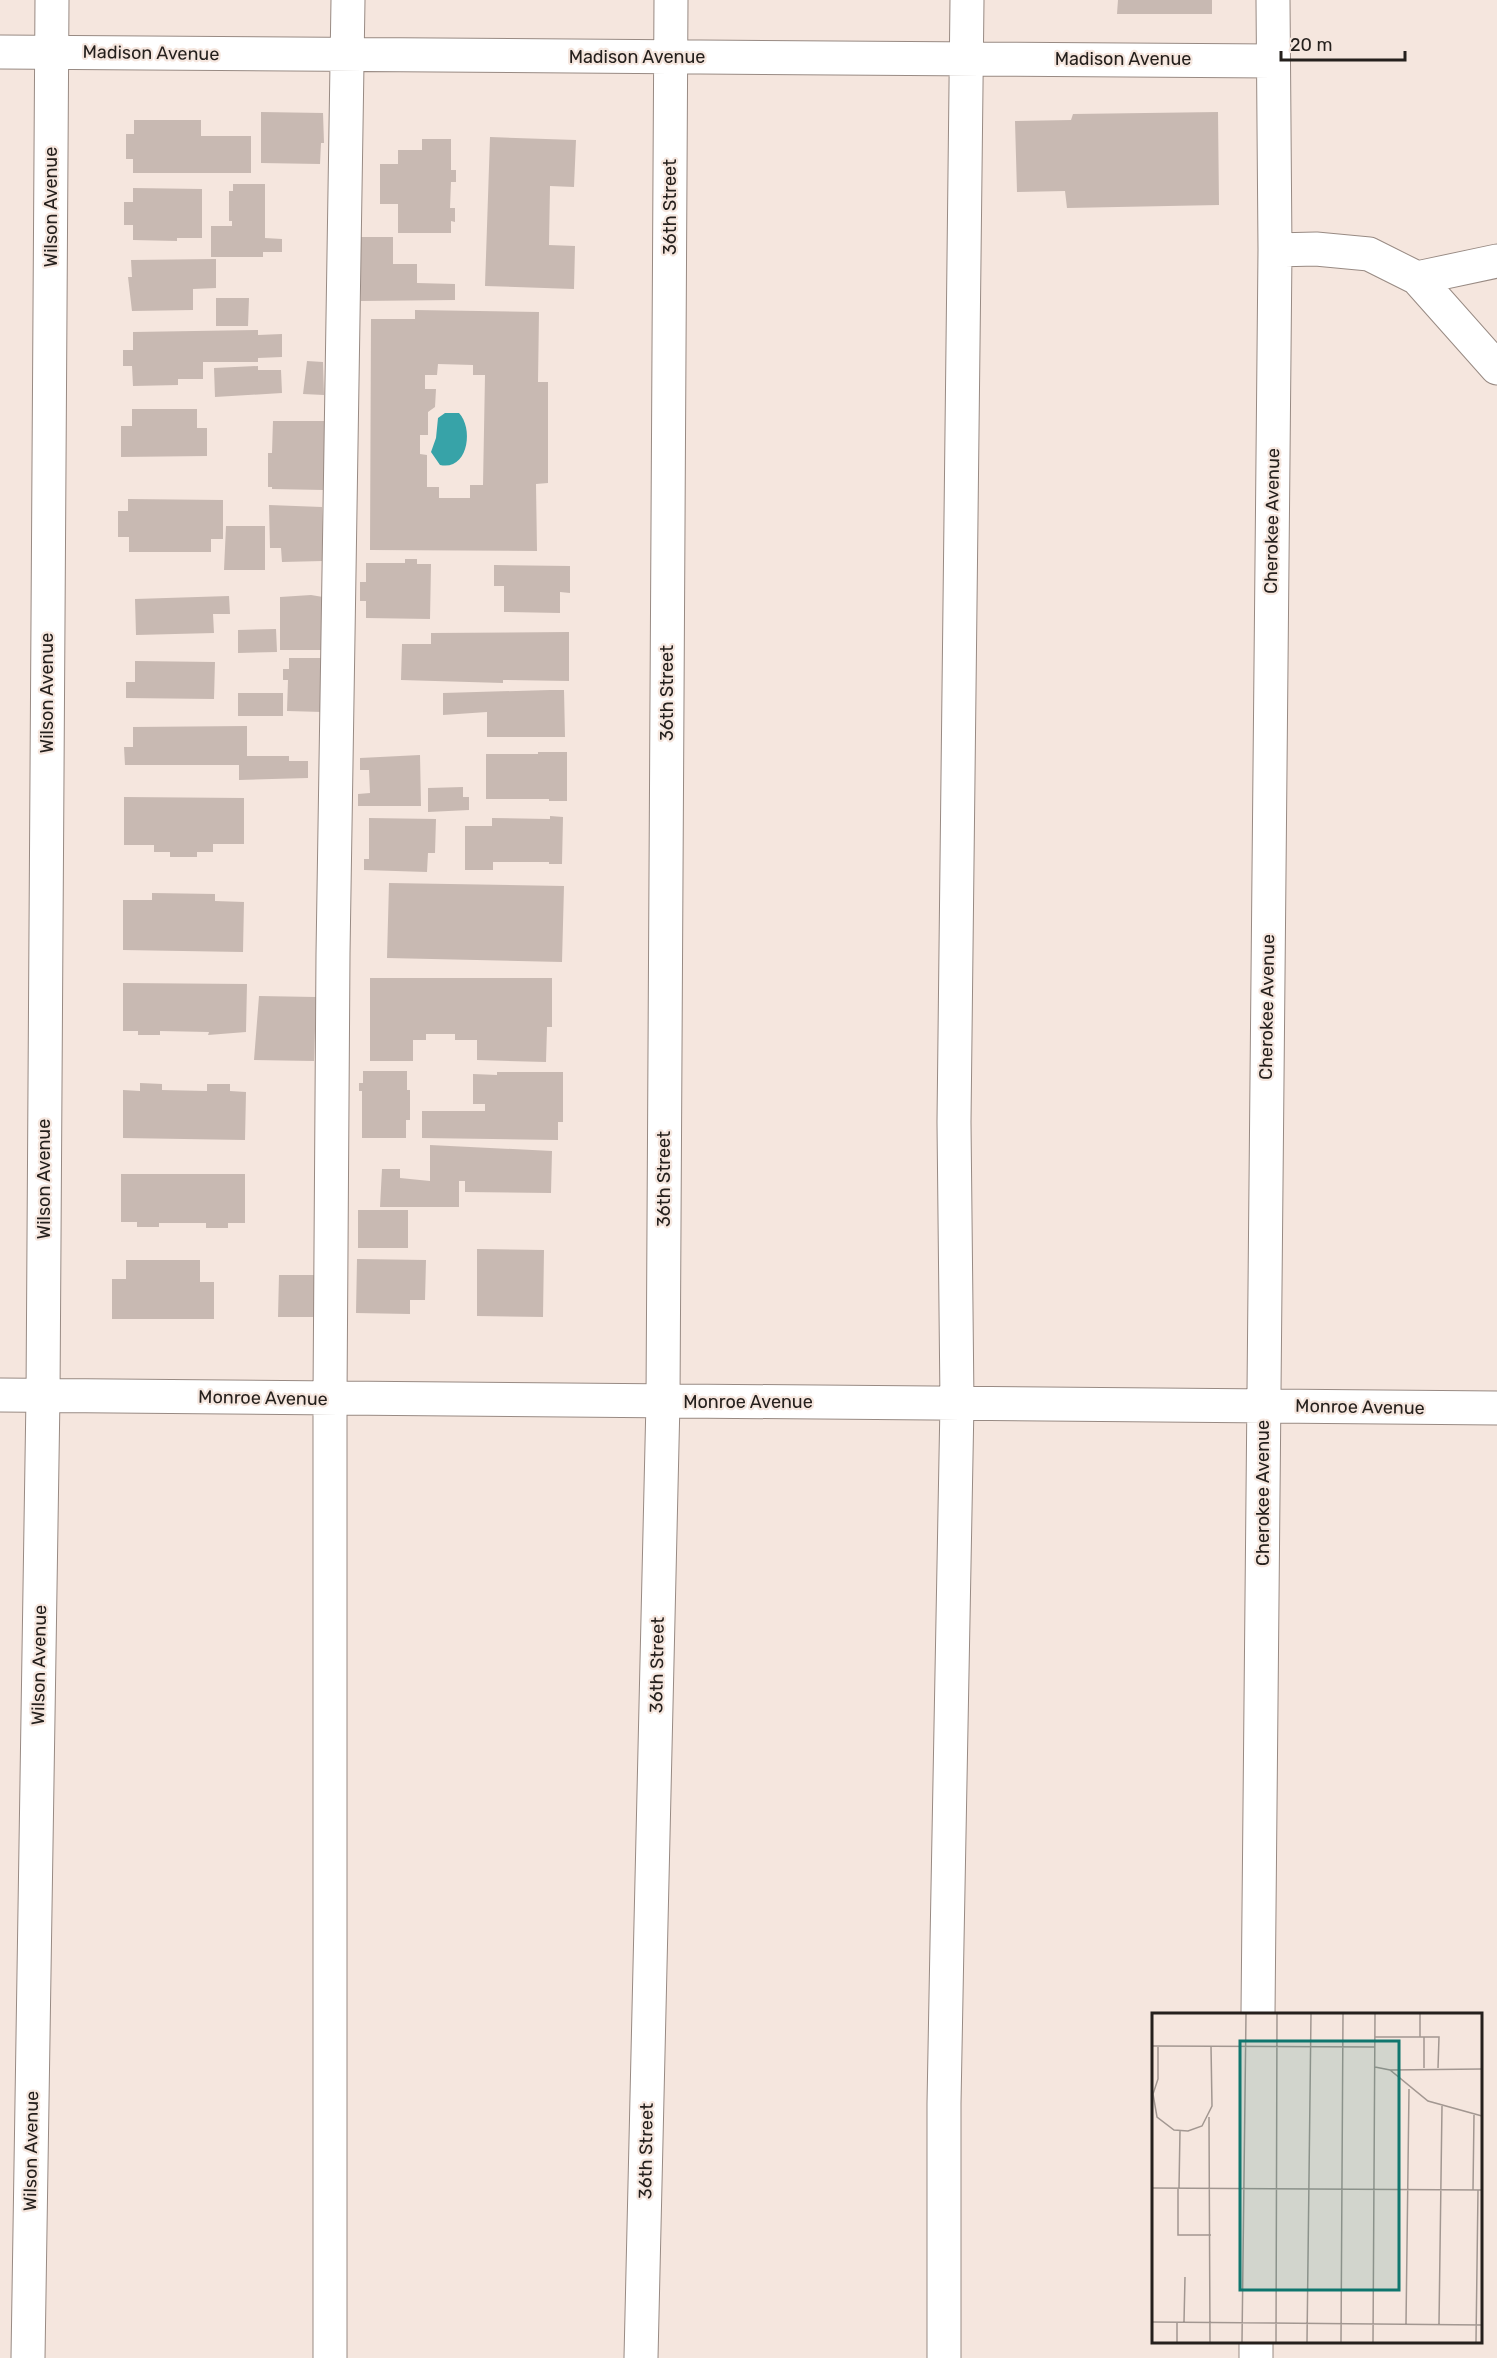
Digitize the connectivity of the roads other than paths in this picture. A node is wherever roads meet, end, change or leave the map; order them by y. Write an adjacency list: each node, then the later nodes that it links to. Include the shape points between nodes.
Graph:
1 (52, 0): 7 (street, Wilson Avenue)
2 (348, 0): 8 (street)
3 (671, 0): 9 (street, 36th Street)
4 (967, 0): 10 (street)
5 (1273, 0): 11 (street, Cherokee Avenue)
6 (0, 52): 7 (street, Madison Avenue)
7 (52, 52): 8 (street, Madison Avenue); 17 (street, Wilson Avenue)
8 (348, 55): 9 (street, Madison Avenue); 18 (street)
9 (671, 58): 10 (street, Madison Avenue); 19 (street, 36th Street)
10 (966, 58): 11 (street, Madison Avenue); 20 (street, via 954,1122)
11 (1274, 61): 12 (street, Cherokee Avenue)
12 (1275, 250): 14 (street, via 1369,254); 21 (street, Cherokee Avenue)
13 (1497, 261): 14 (street)
14 (1417, 278): 15 (street)
15 (1497, 368)
16 (0, 1395): 17 (street, Monroe Avenue)
17 (43, 1396): 18 (street, Monroe Avenue); 24 (street, Wilson Avenue)
18 (330, 1398): 19 (street, Monroe Avenue); 25 (street)
19 (663, 1401): 20 (street, Monroe Avenue); 26 (street, 36th Street)
20 (957, 1403): 21 (street, Monroe Avenue); 27 (street)
21 (1264, 1406): 22 (street, Monroe Avenue); 23 (street, Cherokee Avenue)
22 (1497, 1408)
23 (1258, 2013)
24 (28, 2358)
25 (330, 2358)
26 (641, 2358)
27 (944, 2358)

